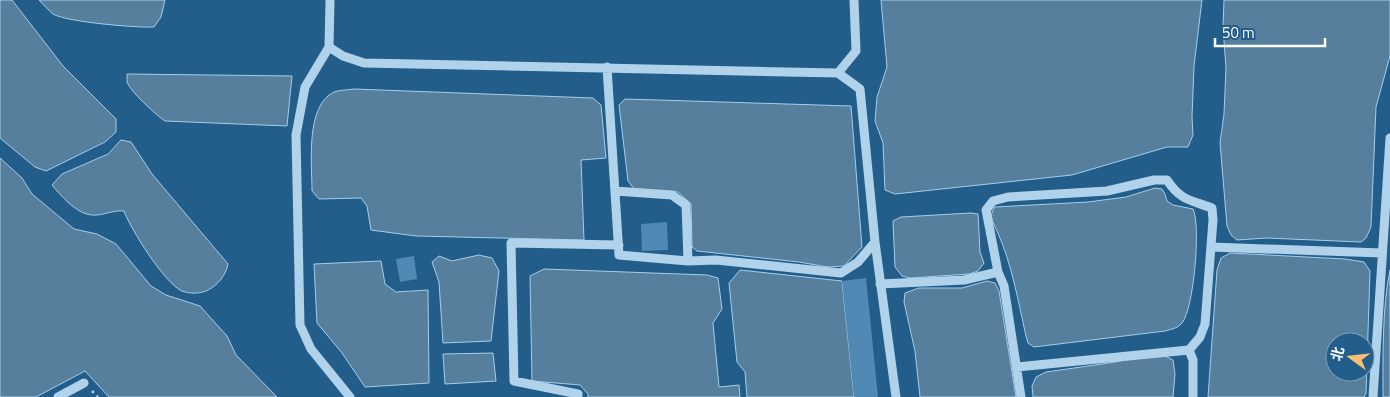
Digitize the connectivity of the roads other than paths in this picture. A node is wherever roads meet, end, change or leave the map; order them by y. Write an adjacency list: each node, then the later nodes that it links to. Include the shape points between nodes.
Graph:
1 (330, 0): 3 (street)
2 (854, 0): 5 (street, via 856,51)
3 (329, 47): 4 (street, via 364,63); 20 (street, via 305,87 296,135 300,324 312,349)
4 (607, 67): 5 (street); 8 (street)
5 (838, 73): 9 (street, via 860,89)
6 (1390, 138): 7 (street)
7 (1389, 156): 12 (street)
8 (615, 191): 10 (street); 13 (street, via 672,195 686,206)
9 (875, 242): 13 (street, via 858,262 841,273 716,260); 15 (street)
10 (618, 245): 13 (street, via 619,255); 21 (street, via 511,243 514,382 578,394)
11 (1211, 247): 12 (street); 14 (street, via 1212,208 1181,197 1167,180 1107,191 1008,197 993,201 986,210); 16 (street, via 1205,324)
12 (1382, 253): 25 (street)
13 (688, 261)
14 (998, 272): 15 (street, via 964,280); 17 (street, via 1004,286)
15 (880, 284): 22 (street)
16 (1190, 350): 17 (street); 24 (street)
17 (1017, 367): 23 (street)
18 (84, 383): 19 (street)
19 (58, 397)
20 (350, 397)
21 (578, 397)
22 (896, 397)
23 (1021, 397)
24 (1193, 397)
25 (1373, 397)

